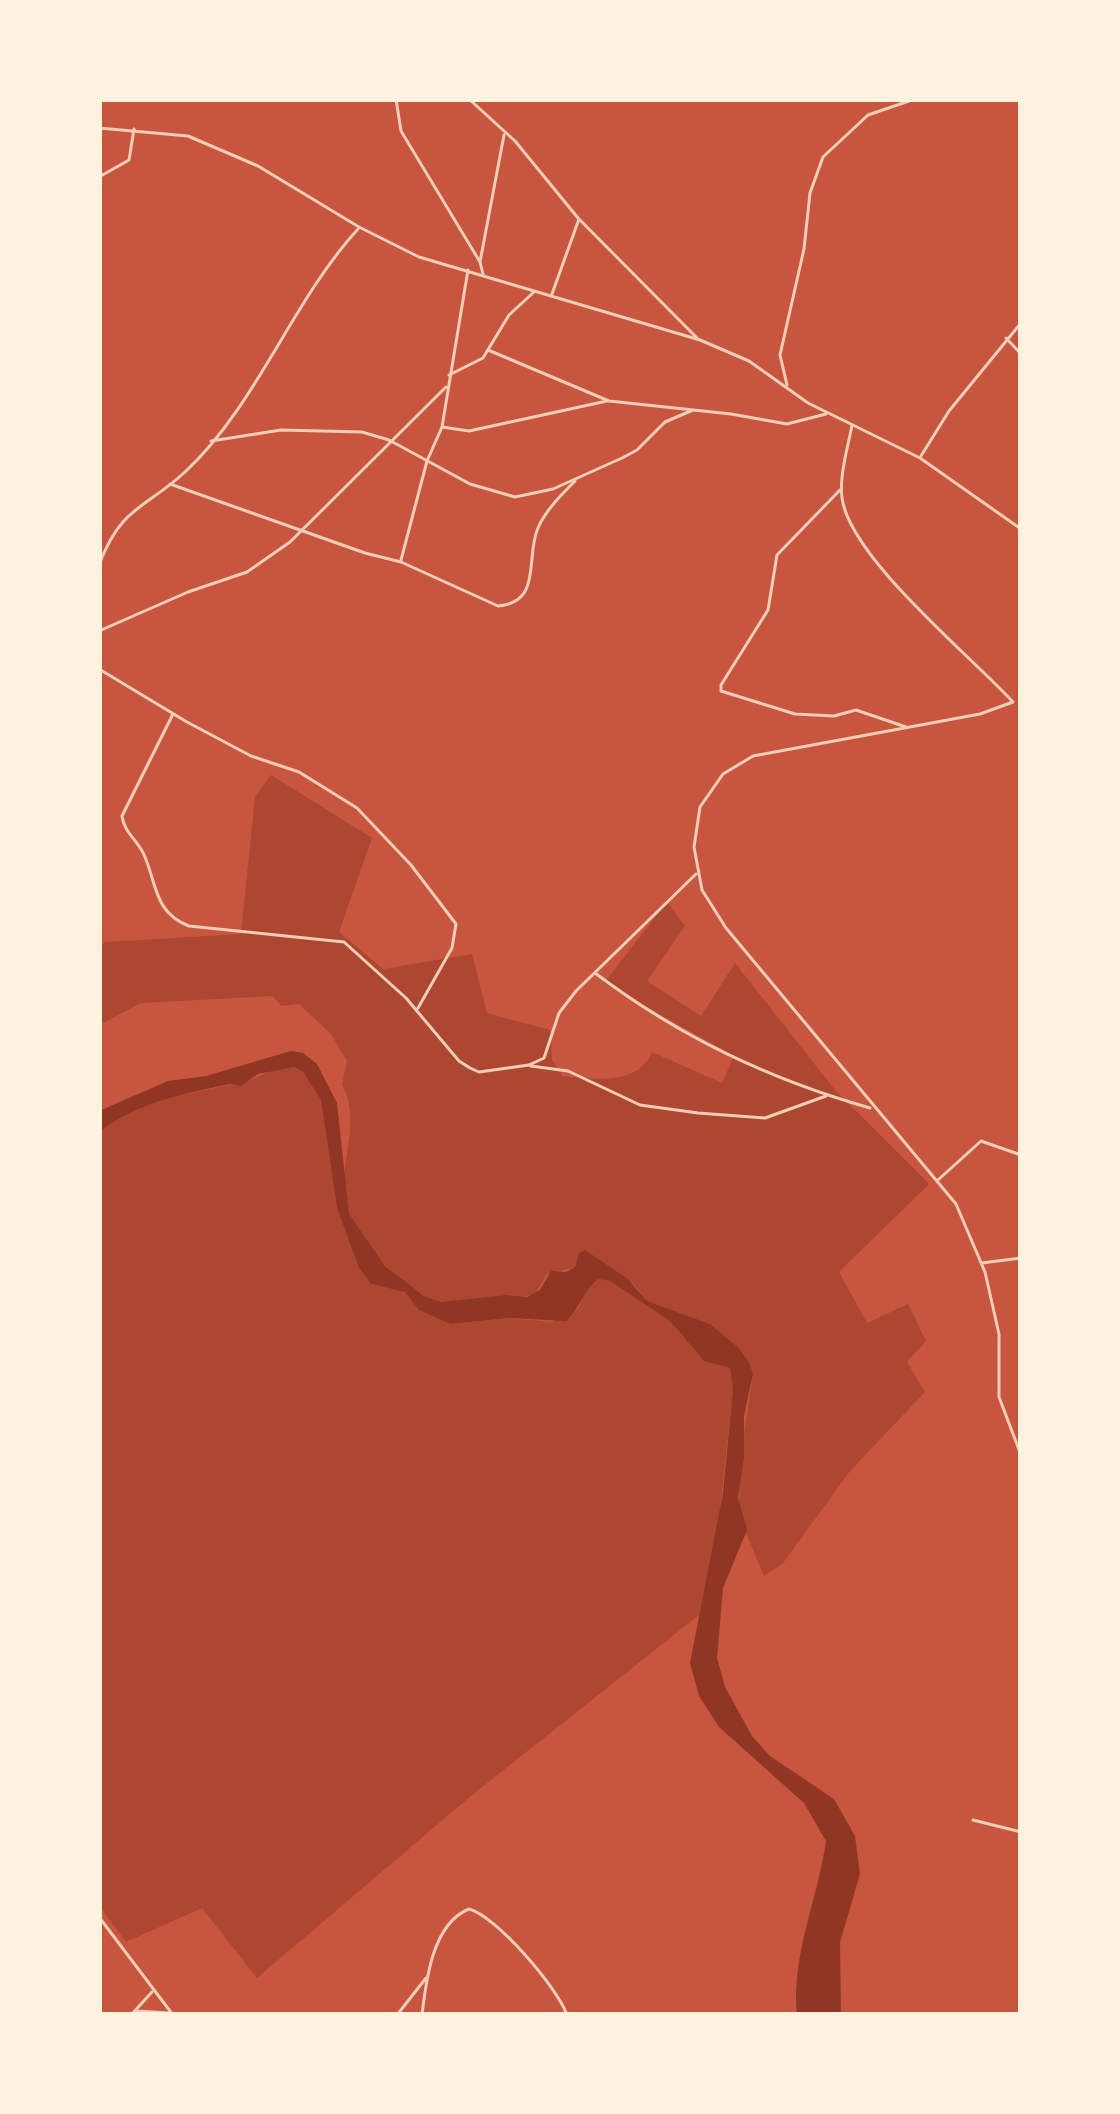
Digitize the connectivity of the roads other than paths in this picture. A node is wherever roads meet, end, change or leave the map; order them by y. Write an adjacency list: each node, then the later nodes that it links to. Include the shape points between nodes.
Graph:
1 (396, 99): 10 (street, via 401,131)
2 (469, 99): 6 (street)
3 (915, 99): 21 (street, via 868,115 815,177 780,356)
4 (99, 128): 5 (street)
5 (134, 129): 7 (street, via 129,160); 9 (street, via 227,150)
6 (504, 134): 8 (street); 10 (street)
7 (99, 177)
8 (579, 219): 14 (street); 17 (street)
9 (359, 227): 11 (street); 29 (street)
10 (480, 262): 12 (street)
11 (468, 270): 12 (street); 20 (street)
12 (483, 274): 13 (street)
13 (535, 291): 14 (street); 18 (street)
14 (551, 296): 17 (street)
15 (1021, 322): 16 (street)
16 (1006, 338): 19 (street); 30 (street)
17 (700, 340): 21 (street)
18 (488, 350): 20 (street); 23 (street)
19 (1021, 354)
20 (448, 375): 22 (street)
21 (787, 385): 25 (street)
22 (446, 387): 27 (street); 28 (street)
23 (609, 401): 24 (street); 27 (street, via 469,431)
24 (693, 410): 25 (street, via 787,424); 32 (street)
25 (828, 414): 26 (street)
26 (852, 424): 30 (street); 34 (street)
27 (442, 427): 31 (street)
28 (389, 440): 29 (street, via 281,430); 31 (street); 36 (street)
29 (211, 441): 33 (street)
30 (920, 458): 35 (street)
31 (427, 461): 32 (street, via 509,496); 37 (street)
32 (579, 478): 37 (street, via 538,528 530,584 514,603 498,606)
33 (170, 484): 36 (street); 38 (street, via 124,520)
34 (841, 489): 41 (street, via 847,516 877,561); 44 (street, via 777,556 768,610 721,692 794,714 856,710)
35 (1021, 529)
36 (300, 531): 37 (street); 39 (street, via 247,572)
37 (400, 562)
38 (99, 566)
39 (99, 631)
40 (99, 669): 43 (street)
41 (1013, 703): 42 (street); 44 (street)
42 (1021, 706)
43 (173, 714): 47 (street, via 340,796 411,865 456,924 452,948); 47 (street, via 122,816 168,914 201,928 344,943)
44 (908, 728): 45 (street, via 737,763 700,807)
45 (696, 874): 46 (street); 50 (street, via 726,928)
46 (594, 972): 48 (street, via 559,1012 544,1058); 49 (street, via 708,1046)
47 (417, 1010): 48 (street, via 470,1068)
48 (529, 1065): 49 (street, via 568,1071 640,1105 698,1113 766,1118)
49 (827, 1096): 50 (street)
50 (873, 1109): 52 (street)
51 (1021, 1155): 52 (street, via 982,1141)
52 (938, 1180): 54 (street)
53 (1021, 1258): 54 (street)
54 (982, 1263): 55 (street, via 999,1334 999,1397)
55 (1021, 1455)
56 (973, 1820): 57 (street)
57 (1021, 1832)
58 (99, 1917): 60 (street)
59 (427, 1977): 63 (street); 64 (street); 65 (street, via 456,1916 475,1910 529,1961)
60 (154, 1991): 61 (street); 62 (street)
61 (134, 2013): 62 (street)
62 (172, 2014)
63 (397, 2015)
64 (422, 2015)
65 (567, 2015)

